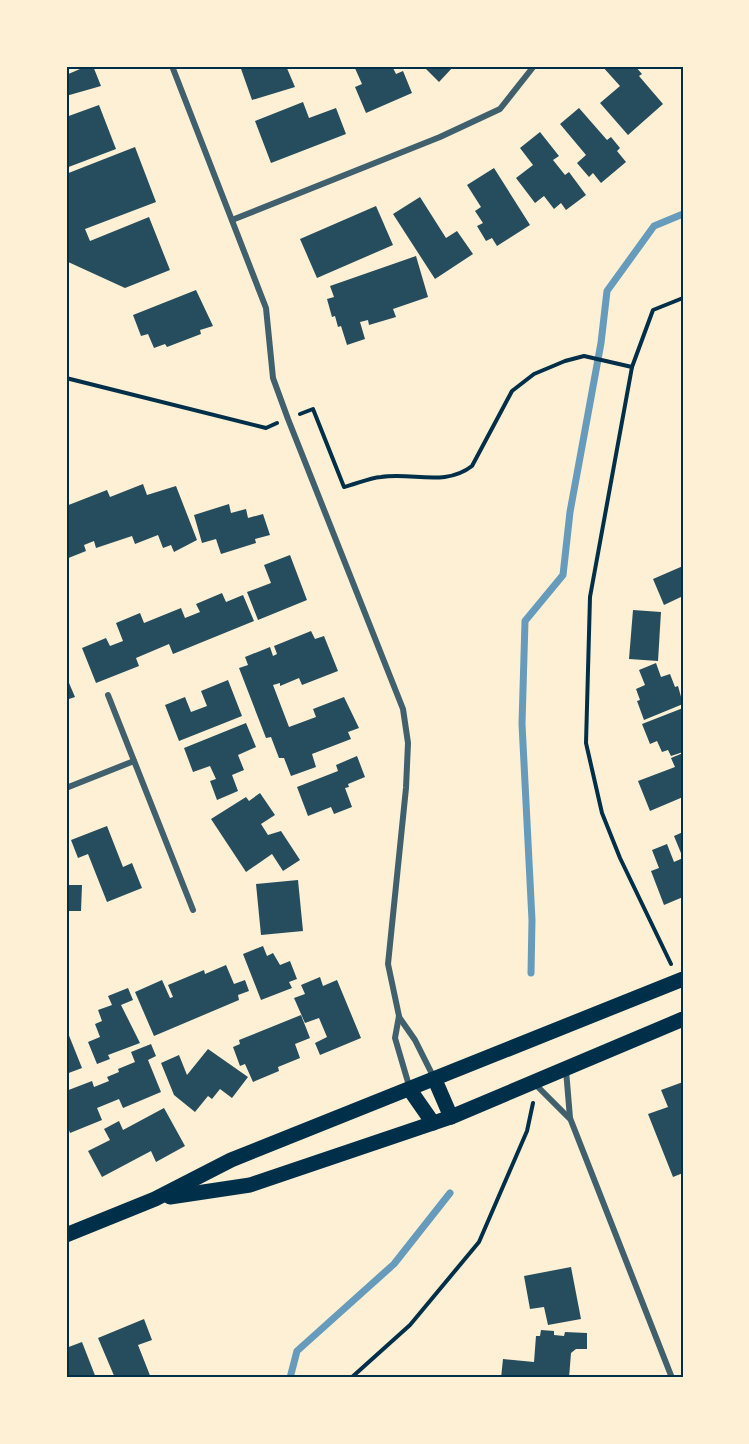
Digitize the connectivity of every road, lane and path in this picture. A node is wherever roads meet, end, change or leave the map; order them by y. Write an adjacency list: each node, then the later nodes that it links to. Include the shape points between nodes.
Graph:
1 (172, 66): 3 (street)
2 (534, 66): 3 (street, via 500,109)
3 (231, 220): 7 (street, via 266,308 273,378)
4 (683, 298): 5 (path, via 653,310)
5 (632, 368): 7 (path, via 585,356 534,374 512,391 472,466 461,475 447,478 380,477 344,487 313,409); 12 (path, via 590,597 586,743 602,813 620,858)
6 (66, 378): 7 (path, via 266,428)
7 (288, 419): 13 (street, via 403,710 408,743 406,788 388,964)
8 (108, 695): 9 (street)
9 (134, 761): 10 (street); 11 (street)
10 (66, 788)
11 (193, 910)
12 (681, 980): 16 (main road)
13 (399, 1016): 16 (street); 18 (street, via 395,1038)
14 (683, 1018): 15 (main road)
15 (566, 1070): 17 (main road); 21 (street)
16 (435, 1080): 18 (main road); 20 (main road)
17 (534, 1083): 19 (street); 20 (main road)
18 (411, 1090): 22 (main road); 23 (main road, via 231,1160)
19 (548, 1097): 21 (street); 25 (path, via 532,1104 527,1131 480,1242 410,1325)
20 (451, 1117): 22 (main road)
21 (570, 1118): 26 (street)
22 (433, 1123): 23 (main road, via 250,1185)
23 (155, 1199): 24 (main road)
24 (66, 1234)
25 (351, 1378)
26 (672, 1378)

